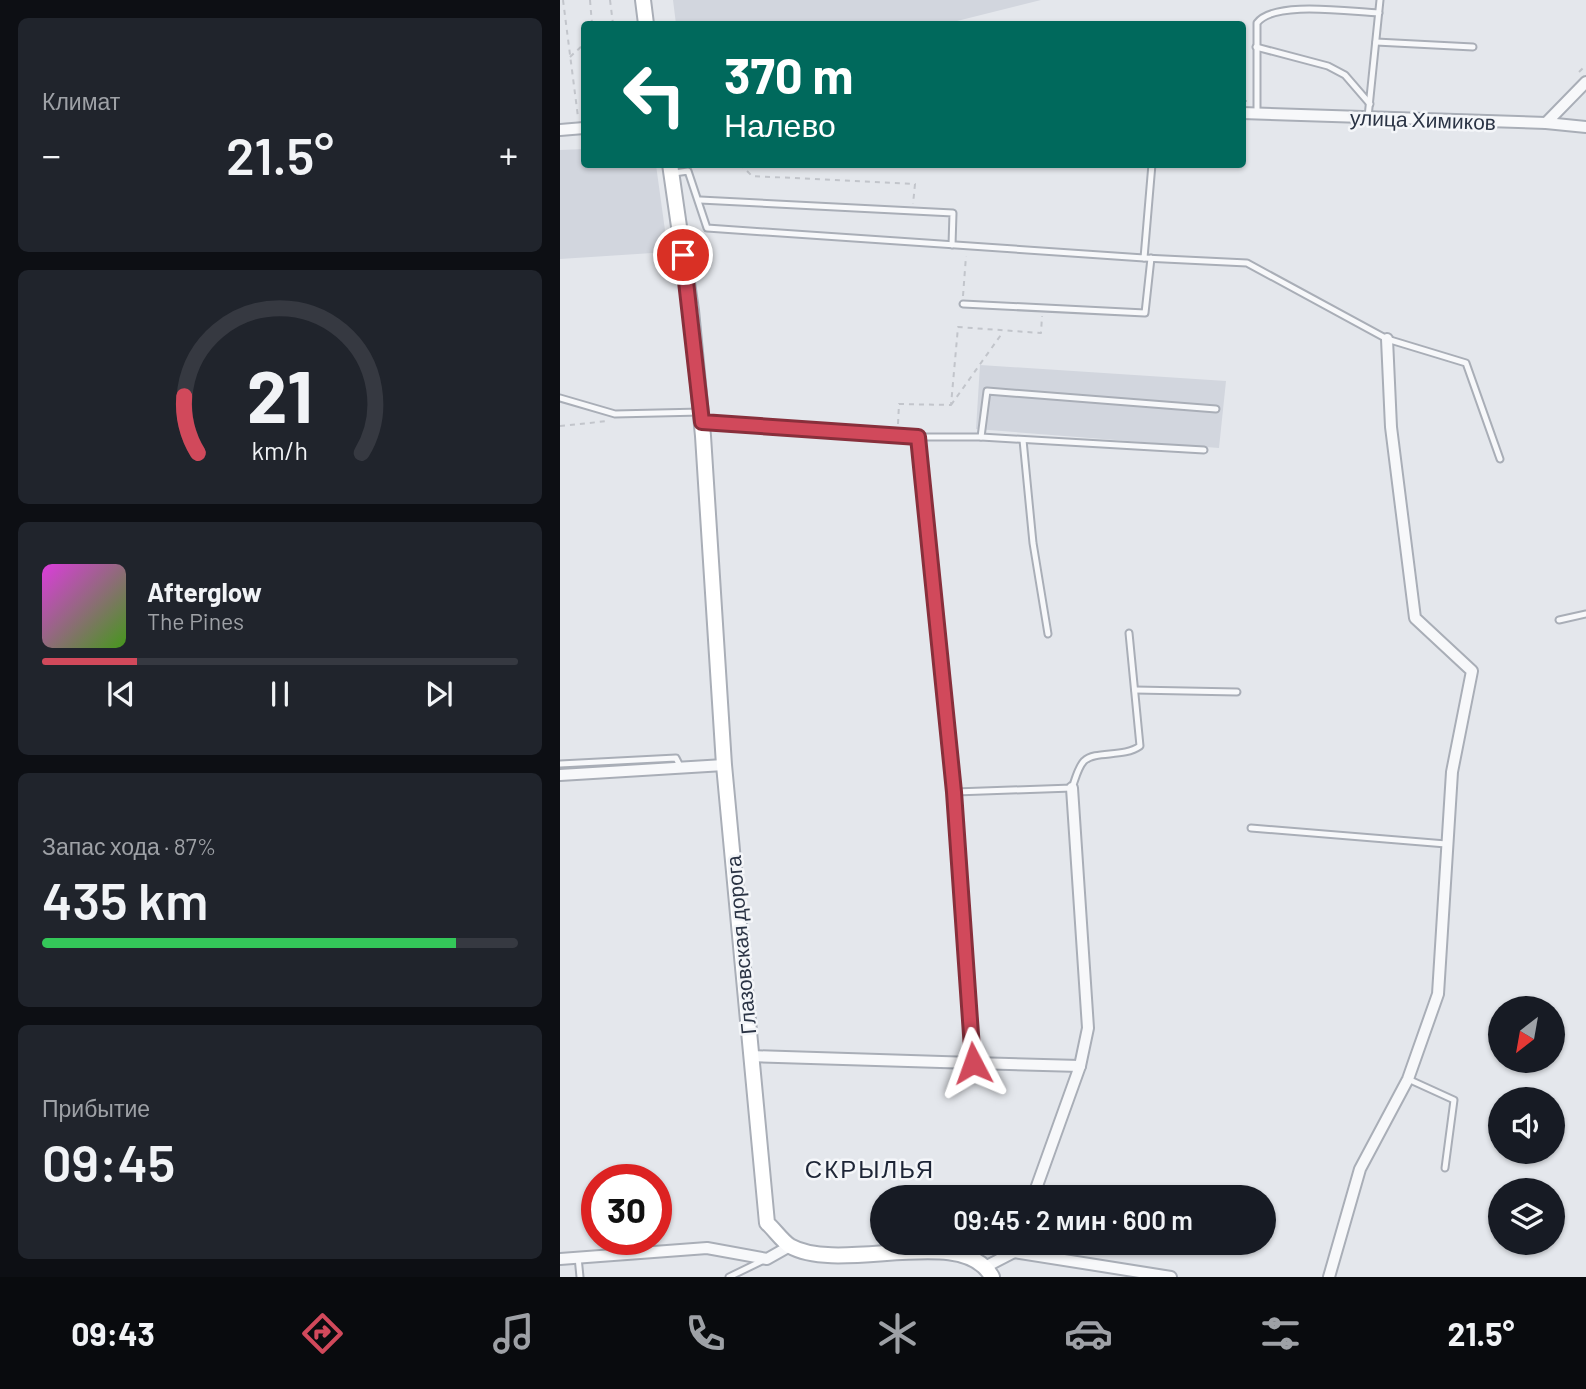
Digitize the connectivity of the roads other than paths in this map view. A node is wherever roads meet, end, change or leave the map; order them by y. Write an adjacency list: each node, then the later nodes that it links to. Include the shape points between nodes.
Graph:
1 (643, 0): 4 (street)
2 (1380, 0): 3 (lane)
3 (1379, 13): 5 (lane); 6 (lane, via 1269,12 1257,23)
4 (646, 21)
5 (1376, 42): 7 (lane); 9 (lane)
6 (1255, 47): 9 (lane, via 1328,66 1345,75); 11 (lane)
7 (1473, 47)
8 (1581, 78): 13 (street)
9 (1370, 104): 12 (lane)
10 (1246, 113): 11 (street, улица Химиков)
11 (1257, 114): 12 (street, улица Химиков)
12 (1368, 117): 13 (street, улица Химиков)
13 (1546, 123): 14 (street, улица Химиков)
14 (1586, 127)
15 (581, 128): 16 (street)
16 (560, 130)
17 (1152, 168): 21 (lane)
18 (671, 169): 19 (lane, via 688,171); 27 (street, Глазовская дорога)
19 (700, 200): 20 (lane, via 707,228); 20 (lane, via 953,213)
20 (952, 244): 21 (lane)
21 (1144, 258): 22 (lane)
22 (1151, 258): 23 (lane, via 1145,313); 24 (lane, via 1247,263)
23 (963, 304)
24 (1387, 339): 32 (lane, via 1466,363); 46 (street, via 1391,427 1416,618 1472,670 1452,772)
25 (560, 398): 27 (lane, via 615,414)
26 (1216, 408): 29 (lane, via 987,391)
27 (701, 417): 28 (street); 40 (street, Глазовская дорога)
28 (918, 437): 29 (lane); 44 (street)
29 (981, 437): 30 (lane)
30 (1023, 440): 31 (lane); 35 (lane)
31 (1203, 450)
32 (1500, 459)
33 (1586, 614): 34 (lane)
34 (1559, 620)
35 (1048, 634)
36 (1129, 634): 37 (lane)
37 (1135, 690): 38 (lane); 43 (lane, via 1140,746 1130,753 1082,762)
38 (1237, 692)
39 (560, 764): 41 (lane, via 677,758)
40 (724, 765): 41 (street); 47 (street, Глазовская дорога)
41 (681, 768): 42 (street)
42 (560, 775)
43 (1072, 788): 44 (lane); 49 (street, via 1088,1028)
44 (954, 792): 48 (street)
45 (1251, 828): 46 (lane)
46 (1447, 844): 50 (street, via 1438,994)
47 (750, 1056): 48 (street); 53 (street, Глазовская дорога, via 767,1223)
48 (973, 1063): 49 (street)
49 (1080, 1066): 52 (street)
50 (1408, 1079): 51 (lane, via 1454,1100); 63 (street, via 1360,1169)
51 (1445, 1168)
52 (1037, 1185)
53 (790, 1246): 58 (street); 59 (street, via 832,1256 955,1251)
54 (1007, 1255): 59 (street)
55 (1057, 1255): 62 (street)
56 (578, 1257): 57 (street); 58 (street, via 707,1248); 60 (lane)
57 (560, 1259)
58 (767, 1259): 61 (lane)
59 (989, 1272)
60 (580, 1277)
61 (729, 1277)
62 (1171, 1277)
63 (1329, 1277)

